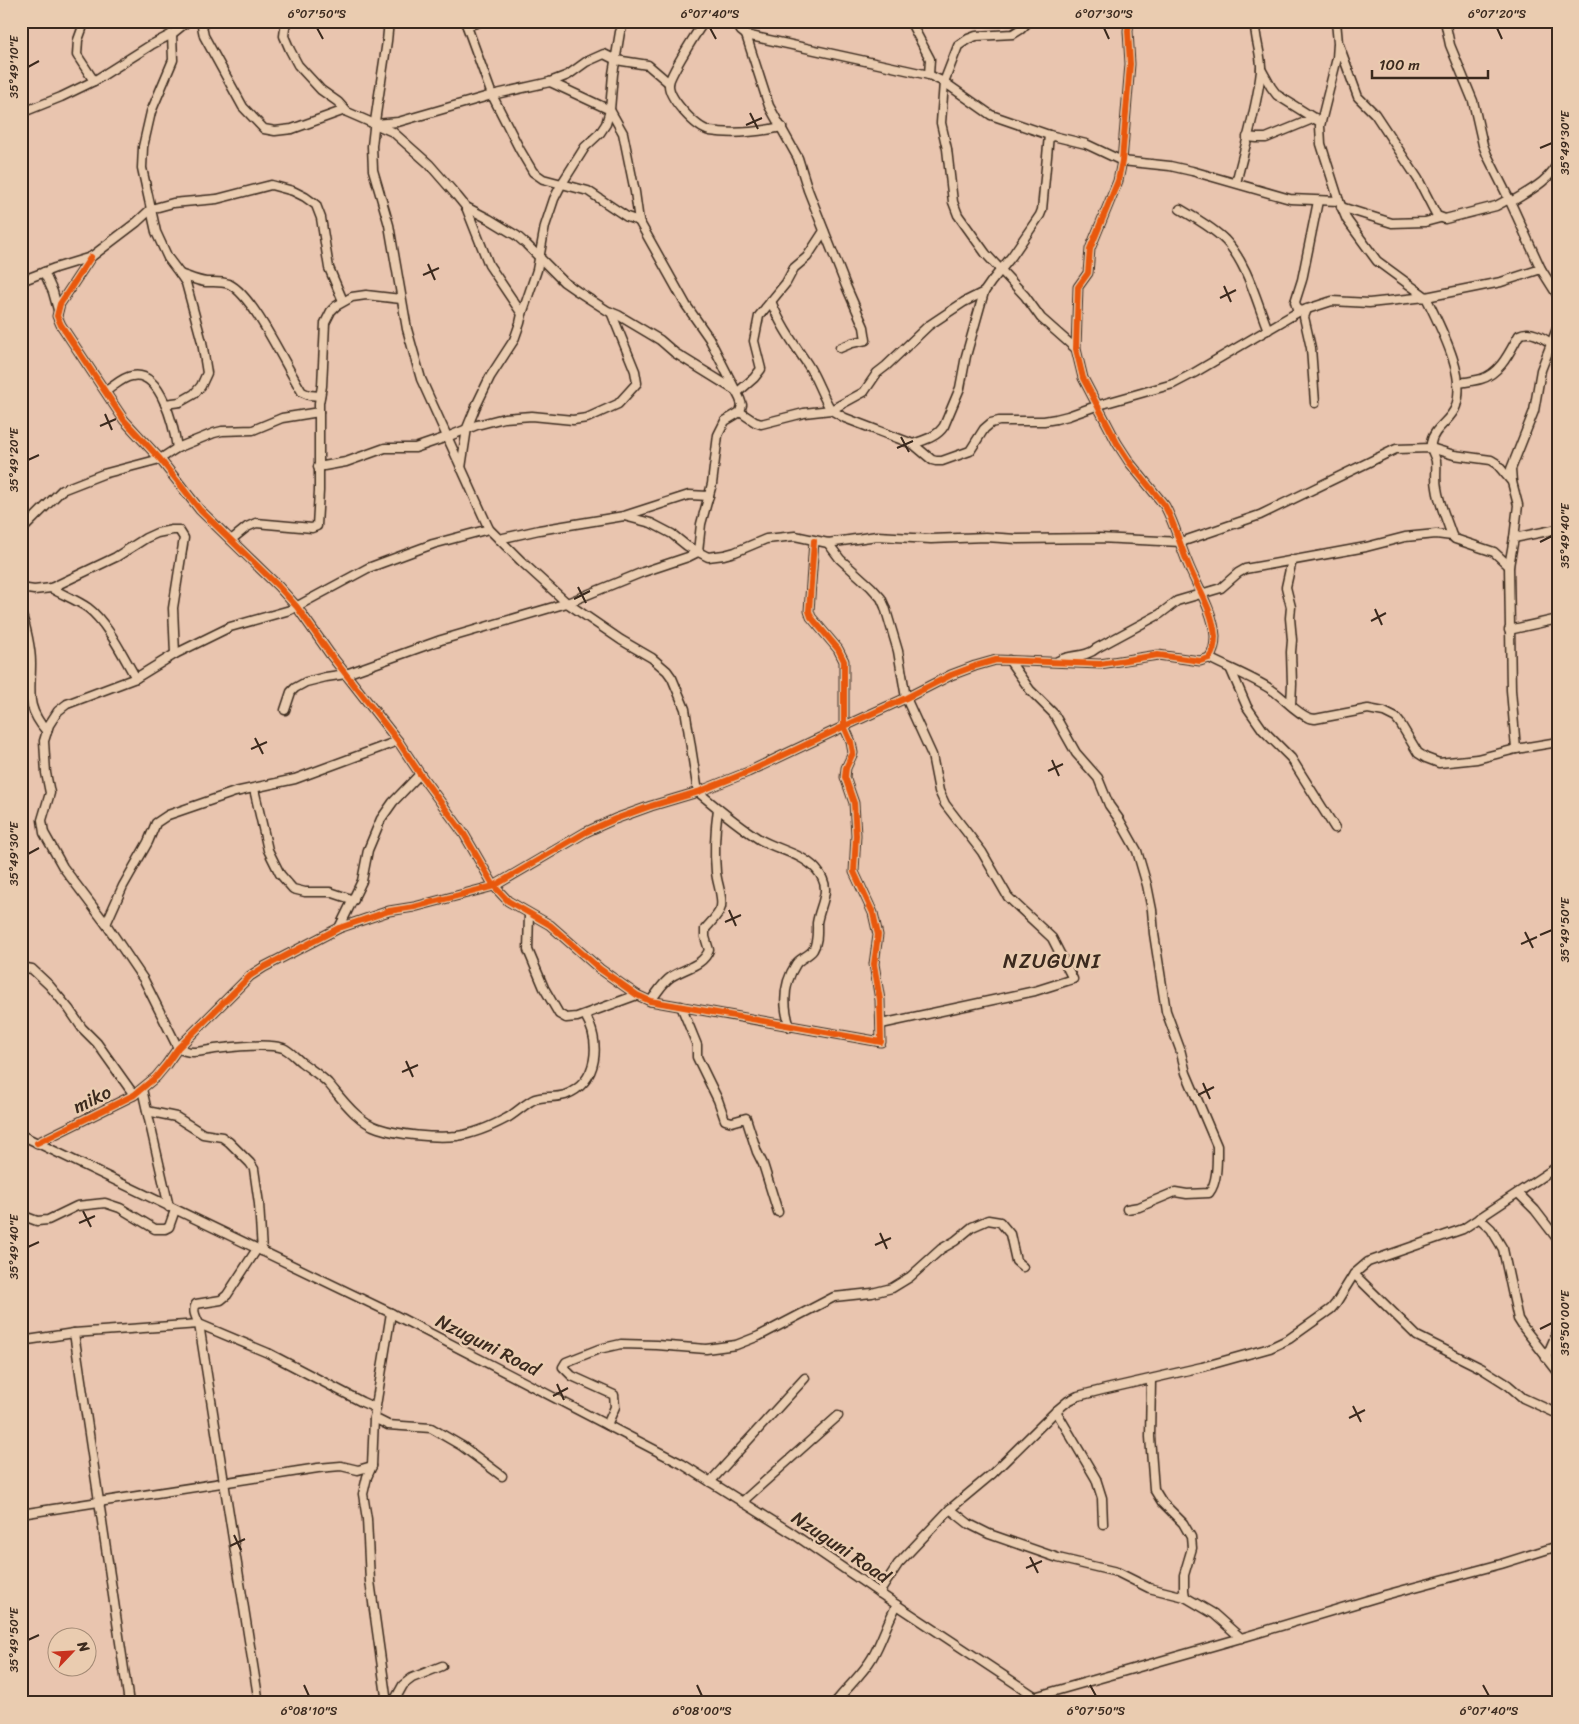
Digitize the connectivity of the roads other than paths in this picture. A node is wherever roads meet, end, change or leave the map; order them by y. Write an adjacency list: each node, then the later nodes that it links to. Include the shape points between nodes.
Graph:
1 (188, 21): 17 (street)
2 (202, 21): 28 (street, via 204,36 243,106 264,129 292,129)
3 (286, 21): 28 (street, via 284,36 298,65)
4 (389, 21): 32 (street)
5 (482, 21): 15 (street)
6 (625, 21): 20 (street)
7 (705, 21): 26 (street)
8 (735, 21): 18 (street)
9 (910, 21): 22 (street, via 930,59)
10 (1029, 21): 25 (street, via 1013,34 976,36 964,41 958,46)
11 (1129, 21): 36 (street, via 1130,64)
12 (1255, 21): 21 (street)
13 (1336, 21): 19 (street)
14 (1445, 21): 41 (street, via 1450,45 1473,101 1483,145)
15 (466, 24): 27 (street)
16 (82, 29): 23 (street, via 76,55)
17 (172, 34): 23 (street); 44 (street, via 173,60 152,112 143,147 143,176)
18 (746, 35): 22 (street); 33 (street, via 769,106)
19 (1338, 43): 31 (street, via 1336,62); 46 (street, via 1358,97 1376,114)
20 (616, 60): 24 (street, via 601,55); 26 (street, via 648,65); 29 (street)
21 (1261, 69): 31 (street, via 1277,95); 35 (street)
22 (929, 75): 25 (street)
23 (94, 81): 30 (street)
24 (550, 82): 27 (street); 29 (street)
25 (944, 82): 34 (street, via 991,115); 52 (street, via 941,123 953,202 958,215)
26 (669, 83): 33 (street, via 680,108 709,131 748,133)
27 (492, 95): 32 (street, via 398,122); 39 (street, via 533,172)
28 (345, 110): 32 (street)
29 (610, 110): 39 (street, via 606,124); 47 (street, via 623,133)
30 (21, 113)
31 (1318, 120): 35 (street, via 1266,138); 42 (street, via 1321,144)
32 (374, 124): 43 (street, via 393,132 411,148 448,184); 59 (street, via 373,170 389,225)
33 (782, 127): 48 (street, via 798,158)
34 (1049, 135): 36 (street, via 1086,144); 52 (street, via 1042,210)
35 (1247, 137): 38 (street)
36 (1122, 160): 38 (street, via 1170,166); 71 (street, via 1118,181 1090,248 1088,273 1077,290)
37 (1558, 161): 41 (street, via 1540,183)
38 (1236, 183): 40 (street, via 1290,199)
39 (561, 185): 47 (street, via 588,191 627,217); 50 (street, via 545,226)
40 (1318, 201): 42 (street); 65 (street, via 1295,302)
41 (1510, 201): 46 (street); 51 (street)
42 (1340, 204): 46 (street, via 1392,223); 58 (street, via 1347,220 1377,261)
43 (466, 207): 50 (street, via 517,236); 66 (street, via 489,265)
44 (151, 209): 49 (street); 54 (street, via 160,242); 60 (street, via 172,203 217,199 271,185 293,190 313,202 319,211 327,262)
45 (1180, 209): 68 (street, via 1215,231 1231,248)
46 (1440, 218)
47 (639, 221): 74 (street)
48 (824, 231): 61 (street); 70 (street, via 867,337 864,341)
49 (91, 257): 53 (street); 63 (street)
50 (538, 258): 64 (street, via 564,282); 66 (street)
51 (1541, 269): 57 (street); 58 (street, via 1501,282)
52 (1001, 271): 56 (street); 71 (street, via 1045,323)
53 (44, 272): 55 (street); 63 (street)
54 (180, 274): 75 (street, via 205,282 221,282 238,289 254,310 302,392); 77 (street, via 186,283 207,373 194,394 180,402)
55 (21, 282)
56 (984, 292): 79 (street, via 925,328 877,373 864,392); 84 (street, via 960,388 944,426 936,435)
57 (1558, 296)
58 (1426, 297): 62 (street, via 1369,304 1332,301); 72 (street, via 1444,337)
59 (402, 299): 60 (street, via 366,295); 83 (street, via 416,366)
60 (343, 301): 75 (street, via 331,311 325,323)
61 (771, 301): 74 (street, via 762,312 755,331 760,370); 79 (street)
62 (1307, 309): 65 (street); 76 (street, via 1304,320 1311,348)
63 (58, 310): 73 (street, via 61,325 71,343)
64 (611, 312): 74 (street); 82 (street, via 637,378 636,385 622,400 579,419 524,416)
65 (1298, 312): 68 (street)
66 (522, 314): 82 (street, via 514,340 486,385)
67 (1558, 326): 69 (street)
68 (1268, 330): 78 (street, via 1184,379)
69 (1554, 346): 72 (street, via 1541,336 1522,333 1490,375); 90 (street, via 1541,370 1534,411 1512,464)
70 (840, 348)
71 (1076, 349): 78 (street, via 1083,378)
72 (1458, 383): 86 (street, via 1457,405 1435,433)
73 (106, 391): 77 (street, via 130,376 141,376 154,383); 87 (street, via 124,420)
74 (738, 392): 81 (street, via 742,406)
75 (320, 396): 80 (street)
76 (1315, 403)
77 (165, 404): 85 (street)
78 (1099, 405): 84 (street, via 1056,419 991,423 970,451 942,461 932,460); 101 (street, via 1130,463 1165,506)
79 (831, 410): 81 (street, via 761,424); 84 (street)
80 (319, 412): 85 (street, via 282,418 254,430 214,433); 88 (street)
81 (740, 412): 91 (street, via 725,421 718,435)
82 (467, 428): 83 (street); 89 (street)
83 (447, 437): 88 (street, via 415,448 385,448); 89 (street)
84 (913, 444)
85 (177, 448): 87 (street)
86 (1431, 448): 90 (street, via 1491,460); 96 (street, via 1436,462 1438,494); 101 (street, via 1390,451 1260,515)
87 (160, 458): 95 (street, via 62,490); 99 (street, via 200,510)
88 (318, 468): 99 (street, via 316,527 256,523)
89 (461, 468): 93 (street)
90 (1512, 482): 97 (street, via 1518,505)
91 (709, 496): 92 (street, via 689,495); 103 (street)
92 (624, 516): 98 (street); 103 (street, via 651,523)
93 (489, 529): 98 (street); 110 (street, via 377,564)
94 (1558, 529): 97 (street)
95 (21, 531)
96 (1452, 536): 104 (street, via 1405,537); 105 (street, via 1458,541 1494,552)
97 (1514, 538): 105 (street)
98 (499, 539): 109 (street)
99 (231, 540): 110 (street)
100 (814, 541): 102 (street); 103 (street, via 795,536 766,539 724,556 708,557); 124 (street, via 809,611 844,661)
101 (1181, 542): 102 (street, via 877,536); 108 (street)
102 (828, 543): 121 (street, via 881,598 896,640)
103 (698, 552): 109 (street)
104 (1292, 560): 108 (street, via 1246,569 1221,588); 122 (street, via 1286,587 1292,608)
105 (1509, 566): 113 (street)
106 (21, 588): 107 (street)
107 (50, 588): 114 (street, via 116,557 156,533 179,530 184,538 173,608); 120 (street, via 94,614 118,646)
108 (1202, 594): 115 (street, via 1215,637); 117 (street, via 1177,601 1091,653)
109 (567, 603): 119 (street, via 441,640); 131 (street, via 652,658 672,678 685,709)
110 (296, 607): 114 (street, via 230,627); 119 (street)
111 (21, 613): 125 (street, via 31,661 31,707)
112 (1558, 620): 113 (street)
113 (1509, 630): 128 (street)
114 (175, 654): 120 (street)
115 (1209, 658): 117 (street, miko, via 1200,661 1158,655 1100,664); 118 (street)
116 (1009, 660): 117 (street, miko); 121 (street, miko, via 975,666); 155 (street, via 1030,690 1054,714 1076,753 1098,778 1108,805 1137,850 1152,910 1166,1011 1186,1073 1217,1146 1213,1188 1209,1192 1175,1192)
117 (1055, 662)
118 (1231, 670): 122 (street, via 1274,691); 133 (street, via 1247,707 1263,730 1291,758)
119 (346, 674): 123 (street, via 316,679 295,688); 126 (street)
120 (136, 678): 125 (street, via 67,704 58,711)
121 (906, 698): 124 (street, miko); 144 (street, via 932,754 939,791 946,804 982,852 1008,896 1052,938 1073,978 1035,991)
122 (1291, 706): 128 (street, via 1304,716 1315,719 1368,709 1384,712 1396,718 1418,752 1440,763 1477,759)
123 (285, 710)
124 (844, 726): 131 (street, miko); 144 (street, via 853,754 844,772 854,803 854,872 871,907 878,935 874,964)
125 (47, 732): 137 (street, via 44,741 50,796 42,828 63,867)
126 (398, 742): 129 (street); 130 (street, via 295,779)
127 (1558, 742): 128 (street)
128 (1516, 749)
129 (420, 774): 134 (street, via 464,834); 135 (street, via 381,819 368,850 362,881)
130 (254, 789): 135 (street, via 270,856 280,874 293,888 305,892 330,892); 137 (street, via 220,797 160,819)
131 (698, 792): 132 (street); 134 (street, miko, via 651,806 586,832)
132 (718, 809): 141 (street, via 714,851 722,896 720,910 705,929 707,956 670,977); 145 (street, via 760,839 804,860 821,875 825,885 815,946 797,963 786,988)
133 (1335, 828)
134 (494, 886): 136 (street, via 508,901); 138 (street, miko, via 389,911)
135 (354, 900): 138 (street)
136 (528, 914): 140 (street, via 550,925 600,968); 143 (street, via 528,950 556,1011 570,1018)
137 (106, 924): 146 (street, via 144,980)
138 (339, 928): 146 (street, miko, via 250,976)
139 (21, 966): 148 (street, via 32,969 49,985 97,1043)
140 (638, 995): 141 (street); 143 (street)
141 (650, 1001): 142 (street)
142 (681, 1006): 145 (street); 156 (street, via 697,1045 697,1057 725,1120 732,1122 746,1118)
143 (585, 1015): 146 (street, via 595,1042 593,1064 581,1084 554,1098 532,1100 493,1125 456,1136 410,1134 369,1124 316,1072 283,1048 254,1046 194,1052)
144 (881, 1024): 145 (street, via 881,1042)
145 (790, 1027)
146 (178, 1048): 147 (street, miko, via 156,1077)
147 (142, 1089): 148 (street, miko); 149 (street)
148 (134, 1095): 151 (street, miko)
149 (147, 1111): 154 (street); 160 (street, via 176,1117 203,1134 222,1137 250,1163 258,1194)
150 (21, 1134): 151 (street, Nzuguni Road)
151 (37, 1143): 154 (street, Nzuguni Road)
152 (1558, 1166): 153 (street)
153 (1518, 1193): 158 (street); 159 (street, via 1536,1210)
154 (172, 1208): 157 (street, via 169,1227 160,1230 105,1203 77,1206 48,1220 37,1221); 160 (street, Nzuguni Road)
155 (1127, 1209)
156 (778, 1212)
157 (21, 1215)
158 (1479, 1218): 162 (street, via 1455,1232 1368,1262); 168 (street, via 1491,1228 1503,1249 1518,1319)
159 (1558, 1240)
160 (259, 1250): 163 (street, Nzuguni Road); 164 (street, via 221,1300 196,1304 194,1314)
161 (1024, 1267): 177 (street, via 1016,1261 1010,1234 1000,1222 988,1220 941,1249 910,1277 892,1288 834,1297 736,1345 706,1349 621,1344 566,1362 563,1367 572,1376 614,1394 615,1407)
162 (1354, 1274): 171 (street, via 1331,1309 1279,1345); 174 (street, via 1417,1336 1481,1368 1524,1398)
163 (391, 1313): 172 (street); 177 (street, Nzuguni Road)
164 (199, 1324): 166 (street); 172 (street, via 268,1353); 181 (street)
165 (1558, 1330): 168 (street)
166 (74, 1332): 167 (street); 183 (street)
167 (21, 1341)
168 (1546, 1358): 169 (street)
169 (1558, 1372)
170 (805, 1378): 180 (street)
171 (1151, 1380): 173 (street, via 1078,1396); 189 (street, via 1150,1437 1154,1489 1188,1529 1191,1537 1192,1548 1184,1575)
172 (376, 1408): 176 (street)
173 (1056, 1411): 184 (street, via 992,1474); 186 (street, via 1096,1479 1102,1498)
174 (1558, 1414)
175 (838, 1416): 182 (street)
176 (374, 1418): 178 (street); 179 (street, via 388,1425 430,1428 462,1446)
177 (607, 1425): 180 (street, Nzuguni Road)
178 (372, 1466): 181 (street, via 358,1470 341,1466 318,1468); 196 (street, via 363,1494 370,1581)
179 (502, 1476)
180 (710, 1482): 182 (street, Nzuguni Road)
181 (224, 1483): 183 (street); 195 (street)
182 (742, 1502): 188 (street, Nzuguni Road)
183 (100, 1503): 185 (street); 194 (street)
184 (950, 1509): 188 (street, via 898,1564); 189 (street, via 989,1534 1058,1558 1117,1572 1149,1588)
185 (21, 1514)
186 (1103, 1524)
187 (1558, 1546): 191 (street)
188 (879, 1593): 190 (street, Nzuguni Road)
189 (1185, 1597): 191 (street, via 1214,1614)
190 (897, 1606): 193 (street, Nzuguni Road); 198 (street, via 873,1656)
191 (1241, 1638): 193 (street)
192 (442, 1666): 197 (street, via 412,1678)
193 (1034, 1697): 199 (street); 200 (street, Nzuguni Road)
194 (129, 1703)
195 (259, 1703)
196 (388, 1703)
197 (393, 1703)
198 (835, 1703)
199 (1021, 1703)
200 (1045, 1703)

